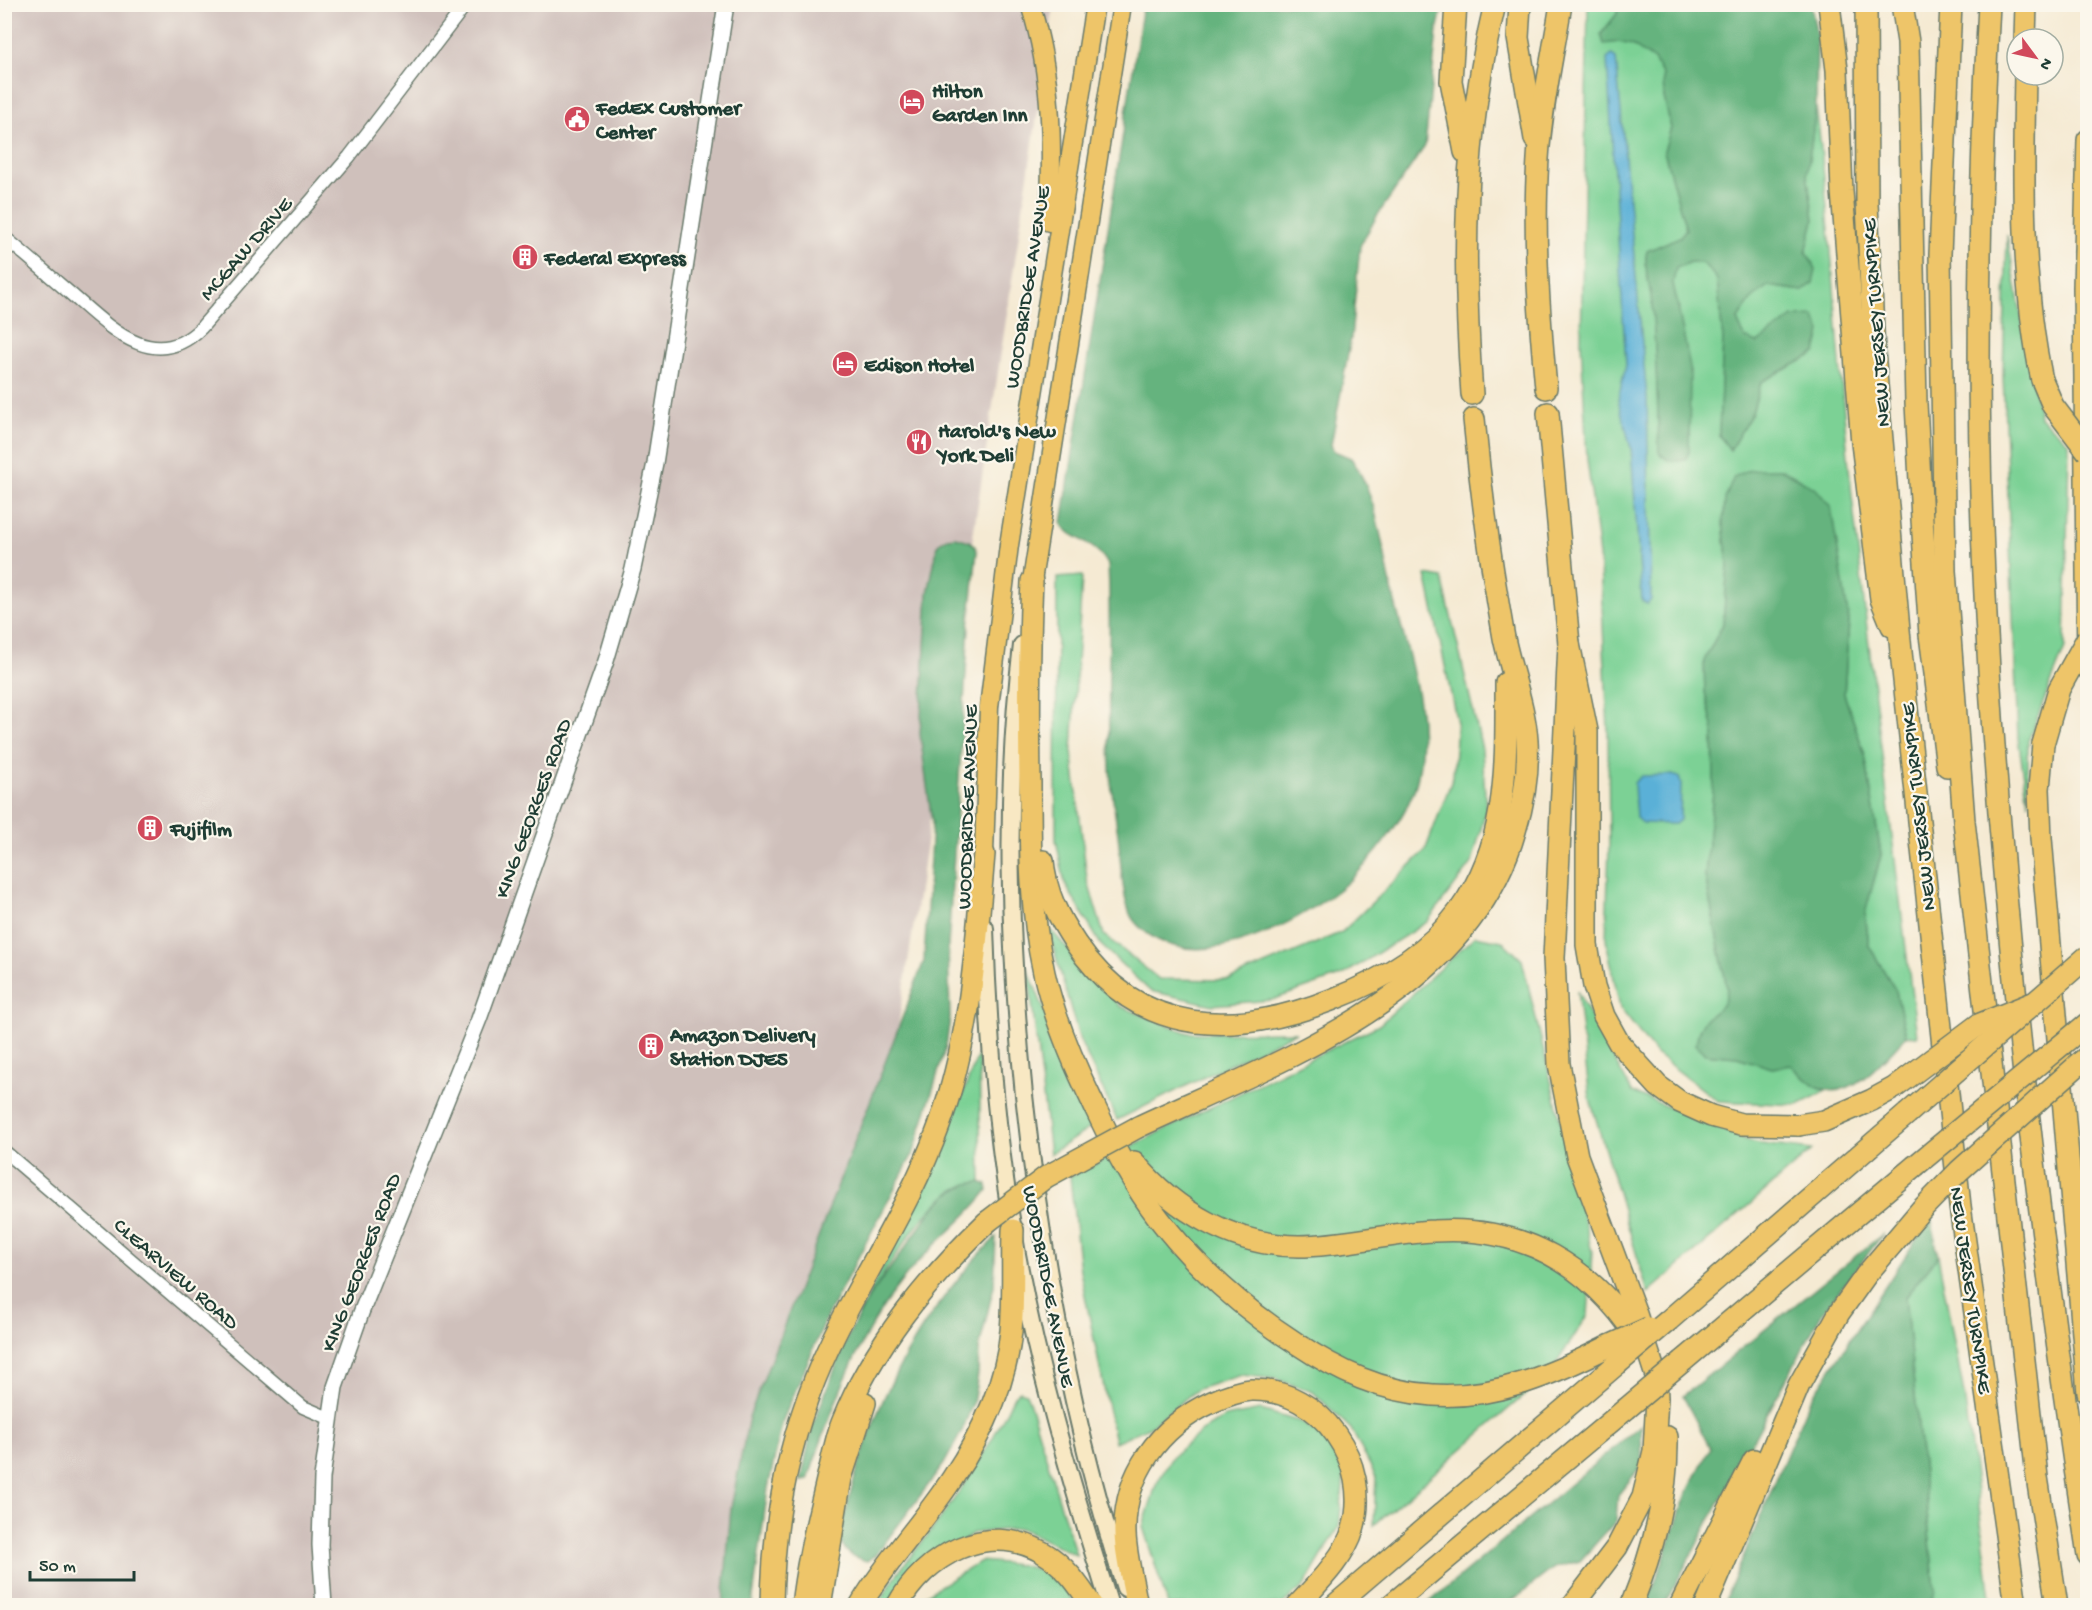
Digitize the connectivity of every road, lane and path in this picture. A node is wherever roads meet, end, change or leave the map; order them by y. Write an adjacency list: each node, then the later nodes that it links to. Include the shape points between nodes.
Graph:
1 (466, 4): 23 (street, MCGAW DRIVE, via 349,157 190,338 153,347 123,337)
2 (726, 4): 52 (street, KING GEORGES ROAD, via 656,463 629,587 479,1019 350,1342)
3 (1030, 4): 24 (main road, via 1045,61 1052,120)
4 (1095, 4): 24 (main road, WOODBRIDGE AVENUE)
5 (1122, 4): 30 (main road, WOODBRIDGE AVENUE)
6 (1456, 4): 22 (highway, via 1451,81)
7 (1481, 4): 18 (highway, via 1478,27)
8 (1495, 4): 18 (highway)
9 (1520, 4): 21 (highway, via 1518,38)
10 (1561, 4): 21 (highway)
11 (1829, 4): 34 (highway, via 1837,70 1862,443 1881,599)
12 (1866, 4): 34 (highway, NEW JERSEY TURNPIKE, via 1867,203 1874,351)
13 (1951, 4): 37 (highway, NEW JERSEY TURNPIKE, via 1940,254 1941,411 1945,571)
14 (1989, 4): 53 (highway, via 1980,251 1984,586 2013,962)
15 (2026, 4): 17 (highway)
16 (1903, 7): 37 (highway, via 1908,42 1916,403 1929,623 1946,762)
17 (2025, 27)
18 (1482, 66): 22 (highway)
19 (2025, 87): 29 (highway, bridge, via 2029,285 2036,350 2053,406)
20 (2088, 140): 35 (highway, via 2084,287)
21 (1538, 157): 25 (highway, via 1538,296)
22 (1468, 164): 26 (highway, via 1465,266)
23 (4, 237)
24 (1038, 347): 38 (main road, WOODBRIDGE AVENUE, via 989,707)
25 (1546, 388)
26 (1472, 394)
27 (1548, 413): 32 (highway)
28 (1474, 419): 33 (highway, via 1490,565)
29 (2088, 452)
30 (1032, 580): 36 (highway); 63 (main road, WOODBRIDGE AVENUE, via 1010,779 1011,922 1022,1074 1039,1221 1064,1363 1082,1442)
31 (2088, 637): 49 (highway, bridge, via 2059,689 2043,744 2039,789)
32 (1569, 644): 40 (highway, bridge, via 1587,731 1587,945 1594,986 1619,1043 1658,1086 1680,1102 1741,1124 1798,1125 1824,1121 1894,1088 1978,1024); 48 (highway, via 1554,958 1558,1064 1577,1156)
33 (1506, 647): 36 (highway, via 1504,788 1495,842 1460,910 1433,941 1394,970 1359,990 1283,1017 1243,1024 1179,1019 1133,1000 1096,970 1055,912 1045,883); 46 (highway, bridge, via 1527,738 1528,770 1521,811 1510,850 1492,890 1439,957 1400,991 1360,1018 1138,1127 1046,1177 987,1222)
34 (1901, 652): 73 (highway, NEW JERSEY TURNPIKE, via 1960,1206)
35 (2088, 669)
36 (1030, 767): 43 (highway, via 1033,902 1044,974 1066,1041)
37 (1964, 821): 74 (highway, NEW JERSEY TURNPIKE, via 2037,1477)
38 (984, 854): 45 (main road, WOODBRIDGE AVENUE, via 993,1065); 56 (highway, via 974,984 954,1077 920,1173 815,1379 785,1482)
39 (2088, 956): 40 (highway, bridge)
40 (2033, 1003): 47 (highway, bridge, via 1669,1320)
41 (2088, 1023): 67 (highway, bridge)
42 (2088, 1056): 51 (highway, bridge, via 1959,1171 1893,1240 1846,1304)
43 (1097, 1111): 47 (highway, via 1127,1172 1199,1264 1254,1314 1346,1373 1404,1391 1463,1395 1522,1384); 48 (highway, via 1148,1179 1197,1217 1221,1229 1262,1242 1297,1246 1467,1230 1520,1240 1566,1262 1585,1278 1634,1332)
44 (4, 1151): 52 (street, CLEARVIEW ROAD, via 297,1402)
45 (1013, 1230): 59 (highway, via 1011,1332 991,1407 951,1480); 62 (main road, WOODBRIDGE AVENUE, via 1057,1425)
46 (930, 1281): 57 (highway, via 894,1326 863,1376 841,1425 813,1533); 58 (highway, via 897,1332 855,1429 839,1489)
47 (1613, 1355): 66 (highway)
48 (1650, 1357): 50 (highway)
49 (2088, 1393)
50 (1657, 1398): 54 (highway, via 1654,1451 1643,1497 1632,1522); 70 (highway, via 1667,1420 1664,1494 1657,1530)
51 (1786, 1409): 71 (highway, via 1773,1423); 72 (highway, via 1782,1429)
52 (328, 1418): 55 (street, KING GEORGES ROAD, via 320,1512)
53 (2088, 1555)
54 (1600, 1567): 68 (highway); 69 (highway)
55 (324, 1605)
56 (772, 1605)
57 (802, 1605)
58 (820, 1605)
59 (860, 1605)
60 (897, 1605): 61 (highway, via 921,1572 942,1555 966,1545 992,1541 1017,1543 1041,1552 1062,1567)
61 (1092, 1605)
62 (1110, 1605)
63 (1131, 1605)
64 (1137, 1605): 65 (highway, via 1125,1533 1136,1474 1150,1448 1170,1427 1196,1409 1250,1390 1278,1394 1300,1403 1322,1419 1339,1436 1358,1485 1352,1531 1341,1551)
65 (1296, 1605)
66 (1334, 1605)
67 (1390, 1605)
68 (1555, 1605)
69 (1572, 1605)
70 (1631, 1605)
71 (1680, 1605)
72 (1706, 1605)
73 (2016, 1605)
74 (2056, 1605)

